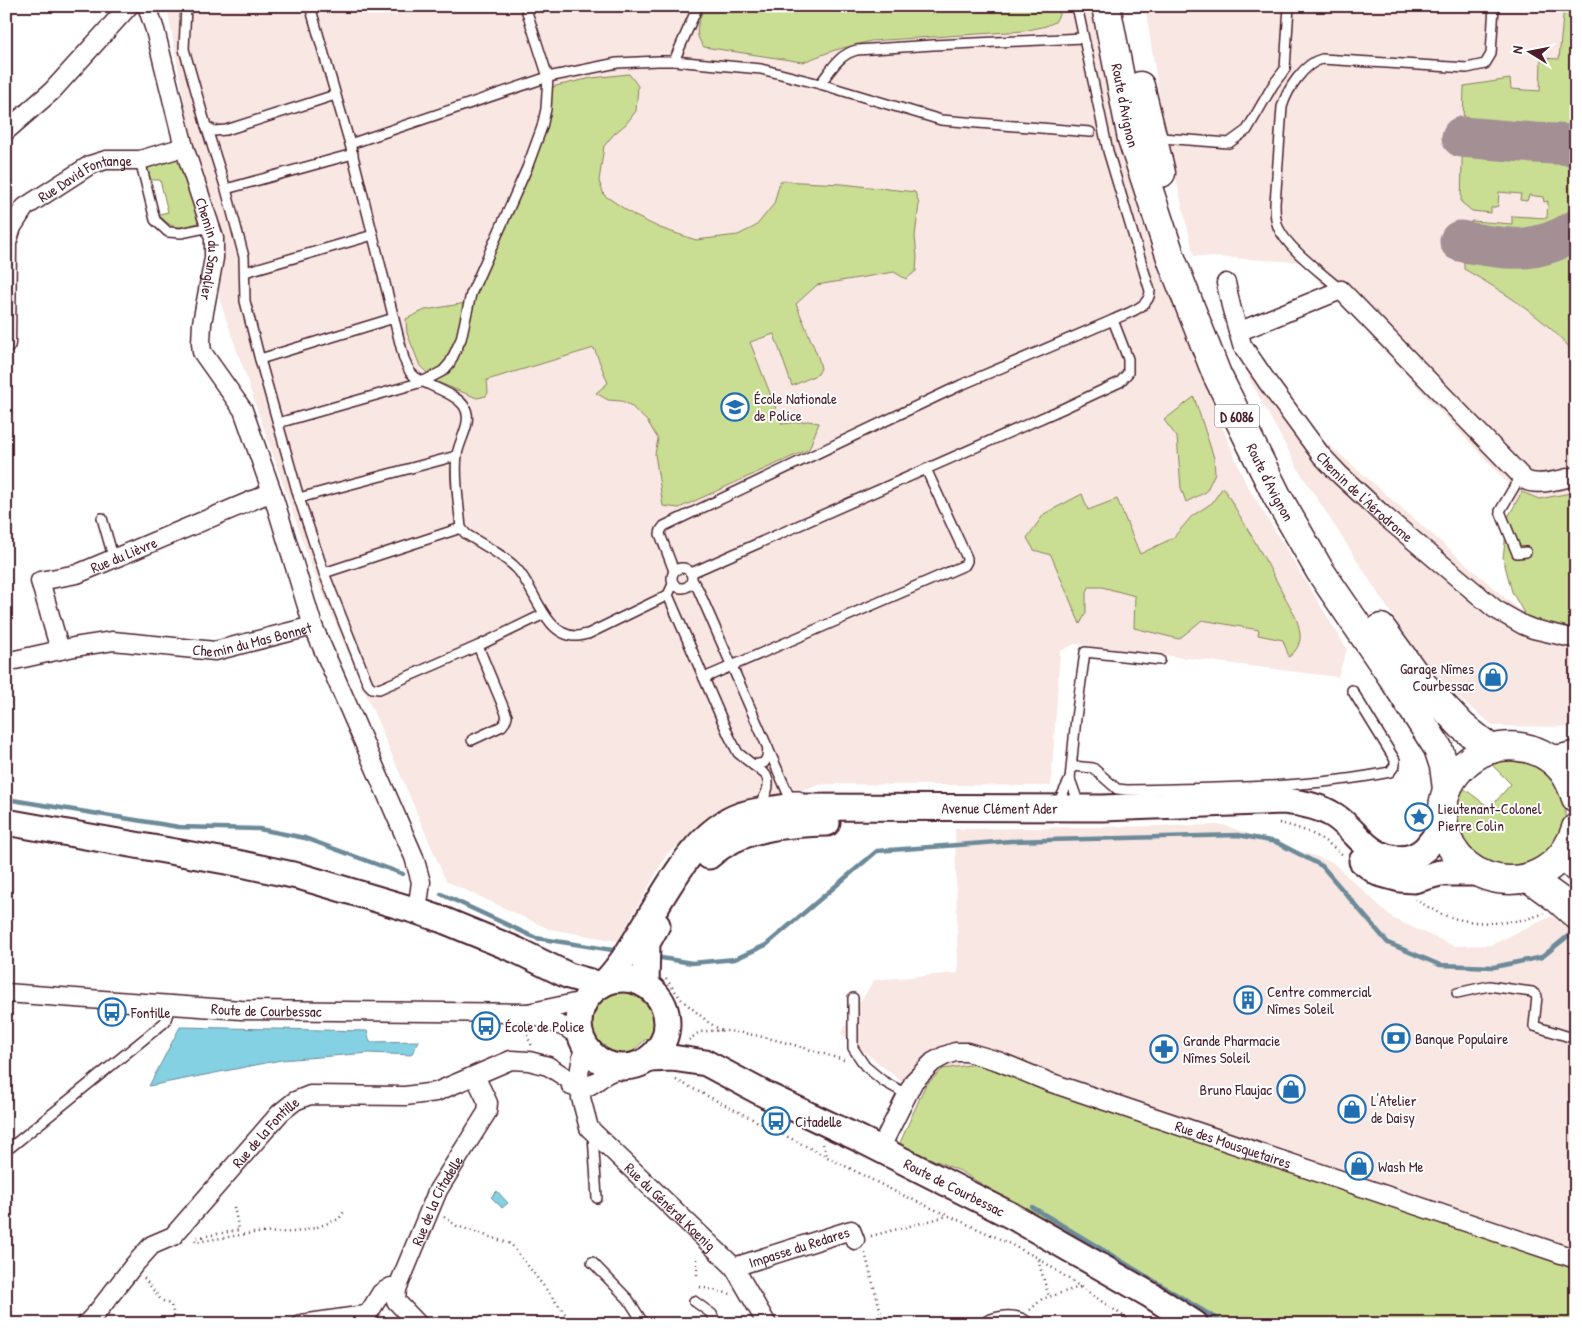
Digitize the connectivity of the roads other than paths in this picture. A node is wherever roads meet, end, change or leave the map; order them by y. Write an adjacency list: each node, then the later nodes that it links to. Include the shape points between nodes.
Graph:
1 (129, 6): 18 (street, via 52,90)
2 (147, 6): 22 (street, Chemin du Sanglier)
3 (186, 6): 17 (lane, via 184,49)
4 (310, 6): 16 (lane)
5 (525, 6): 14 (lane)
6 (698, 6): 13 (lane)
7 (1077, 6): 12 (lane)
8 (1106, 6): 72 (main road, Route d'Avignon / D 6086, via 1132,139 1172,261 1216,375 1277,496 1320,571 1438,748)
9 (1126, 6): 65 (main road, Route d'Avignon / D 6086, via 1137,75 1160,170 1191,265 1229,361 1284,473 1356,594 1422,684 1462,726)
10 (1289, 6): 20 (lane, via 1285,69 1246,130 1229,143)
11 (1494, 6): 30 (lane, via 1491,54 1485,64 1467,68 1315,60 1304,69 1285,98 1275,204 1278,226 1290,245)
12 (1083, 38): 15 (lane, via 857,50 842,56); 32 (lane, via 1108,151 1150,291 1145,304)
13 (674, 61): 14 (lane, via 618,63); 15 (lane, via 761,69)
14 (548, 77): 21 (lane); 36 (lane, via 542,127 471,294 461,339 444,371)
15 (820, 84): 19 (lane, via 941,120)
16 (335, 94): 17 (lane, via 226,130 214,131); 21 (lane)
17 (206, 126): 25 (lane)
18 (6, 131)
19 (1090, 132)
20 (1162, 138)
21 (350, 144): 23 (lane)
22 (184, 147): 24 (street, Rue David Fontange); 26 (street, Chemin du Sanglier)
23 (353, 154): 25 (lane); 27 (lane)
24 (140, 160): 26 (lane, Rue David Fontange, via 155,220 168,232); 34 (street, Rue David Fontange, via 106,160 90,165 25,207 12,227 7,243)
25 (226, 189): 28 (lane)
26 (210, 227): 42 (street, Chemin du Sanglier, via 214,238 214,258 202,323 202,352 242,410)
27 (373, 235): 28 (lane); 31 (lane)
28 (245, 272): 35 (lane, via 245,301)
29 (1226, 283): 33 (street, Chemin de l'Aérodrome)
30 (1340, 290): 33 (street); 41 (street)
31 (394, 318): 35 (lane); 36 (lane, via 404,359 410,372)
32 (1113, 320): 39 (lane, via 1128,358 1128,373 1120,382); 48 (lane, via 961,385 664,526 660,534)
33 (1238, 332): 55 (street, Chemin de l'Aérodrome, via 1242,345 1321,455 1382,514 1495,609 1534,630)
34 (6, 344)
35 (260, 359): 37 (lane)
36 (422, 382): 37 (lane); 38 (lane, via 464,406 467,420)
37 (278, 422): 43 (lane)
38 (456, 456): 43 (lane); 45 (lane)
39 (926, 470): 50 (lane); 60 (lane, via 967,562)
40 (1576, 476): 41 (street, via 1537,484)
41 (1520, 477): 46 (lane, via 1500,511 1517,553)
42 (272, 492): 47 (street, Rue du Lièvre); 54 (street, Chemin du Sanglier)
43 (299, 498): 49 (lane)
44 (102, 518): 47 (lane)
45 (461, 528): 49 (lane); 53 (lane, via 520,572)
46 (1526, 552)
47 (114, 560): 57 (street, Rue du Lièvre, via 77,574 40,581)
48 (674, 570): 50 (lane, via 684,568); 51 (lane)
49 (324, 573): 56 (lane, via 372,688 379,689)
50 (692, 577): 51 (lane, via 688,586 678,588); 60 (lane)
51 (673, 584): 52 (lane)
52 (668, 594): 53 (lane, via 588,634 576,636 559,630); 61 (lane)
53 (544, 614): 56 (lane)
54 (314, 626): 57 (street, Chemin du Mas Bonnet, via 215,651 113,641); 85 (street, Chemin du Mas Bonnet, via 414,857 421,882)
55 (1576, 639)
56 (478, 646): 63 (lane, via 507,716 502,726)
57 (60, 650): 59 (street, Chemin du Mas Bonnet)
58 (1160, 660): 69 (lane, via 1085,652)
59 (6, 662)
60 (732, 665): 61 (lane); 64 (lane)
61 (704, 678): 68 (lane, via 738,754)
62 (1352, 690): 69 (lane, via 1394,760 1395,765 1390,772 1359,778 1265,786 1126,790 1117,789 1093,768)
63 (472, 740)
64 (768, 748): 68 (lane, via 764,763); 74 (lane)
65 (1491, 749): 67 (main road, via 1517,746); 72 (main road, via 1472,757)
66 (1576, 750): 67 (street)
67 (1542, 754): 71 (main road, via 1564,772)
68 (753, 765): 77 (lane, via 766,775 769,786)
69 (1072, 766): 70 (lane)
70 (1070, 779): 76 (lane); 76 (lane)
71 (1574, 787)
72 (1447, 789): 79 (main road, via 1443,806)
73 (959, 798): 75 (lane, via 1010,800)
74 (794, 800): 75 (street, Avenue Clément Ader); 77 (street, Avenue Clément Ader); 80 (lane, via 780,818 757,820 741,827)
75 (1027, 808): 76 (street, Avenue Clément Ader)
76 (1068, 808): 79 (street, Avenue Clément Ader, via 1298,802 1334,816 1367,846 1391,859 1414,855 1425,848)
77 (753, 813): 88 (street, Avenue Clément Ader, via 742,815 709,834 684,863 622,962)
78 (6, 822): 85 (street, via 302,877)
79 (1444, 824): 82 (main road, via 1455,853)
80 (736, 837): 82 (street, Avenue Clément Ader, via 794,824 1279,812 1327,831 1370,867 1400,879 1414,880 1440,873); 87 (street, Avenue Clément Ader, via 703,862 682,884 664,912 647,943)
81 (1570, 844): 83 (main road, via 1546,870); 84 (lane)
82 (1479, 873): 83 (main road, via 1512,881)
83 (1530, 878): 86 (main road)
84 (1576, 881)
85 (418, 911): 88 (street, via 516,950)
86 (1576, 915)
87 (654, 981): 88 (street, via 619,979); 94 (street)
88 (594, 991): 93 (street, Route de Courbessac); 96 (street, via 579,1013)
89 (1457, 993): 95 (lane, via 1489,986 1532,992 1537,996 1534,1026)
90 (7, 996): 92 (street, Route de Courbessac)
91 (853, 998): 102 (lane, via 853,1048 865,1066)
92 (171, 1005): 93 (street, Route de Courbessac, via 240,1010); 104 (lane, via 165,1022)
93 (528, 1013): 96 (street, Route de Courbessac, via 567,1028)
94 (667, 1019): 97 (street, via 666,1034); 98 (street, Route de Courbessac, via 673,1032)
95 (1576, 1039)
96 (582, 1041): 99 (street, via 593,1057 606,1065); 101 (street, Rue du Général Koenig, via 579,1074)
97 (650, 1059): 98 (street, Route de Courbessac, via 672,1058); 99 (street)
98 (706, 1063): 105 (street, Route de Courbessac)
99 (620, 1068): 101 (street, via 594,1085)
100 (475, 1076): 101 (street, Rue de la Fontille, via 511,1060 529,1061 538,1064 555,1084); 111 (street, Rue de la Citadelle, via 488,1103 487,1112 438,1190); 114 (street, Rue de la Fontille, via 436,1092 404,1096 310,1095 295,1101 280,1112 173,1236 152,1246 134,1265)
101 (582, 1088): 103 (street, Rue du Général Koenig, via 583,1106)
102 (908, 1095): 105 (street, Rue des Mousquetaires); 108 (street, Rue des Mousquetaires, via 914,1081 933,1062 956,1052 967,1052)
103 (593, 1132): 106 (lane); 110 (street, Rue du Général Koenig)
104 (11, 1147)
105 (880, 1149): 121 (street, Route de Courbessac, via 1012,1216)
106 (597, 1198)
107 (858, 1240): 110 (street, Impasse du Redares, via 851,1230)
108 (1576, 1259)
109 (592, 1262): 117 (lane, via 628,1299)
110 (734, 1266): 119 (street, Rue du Général Koenig)
111 (397, 1289): 115 (street, via 391,1286 381,1293 365,1315); 116 (street, via 396,1302)
112 (694, 1301): 118 (lane, via 712,1314)
113 (1021, 1322): 120 (street, via 1002,1320)
114 (86, 1324)
115 (302, 1324)
116 (418, 1324)
117 (644, 1324)
118 (716, 1324)
119 (768, 1324)
120 (990, 1324)
121 (1195, 1324)

